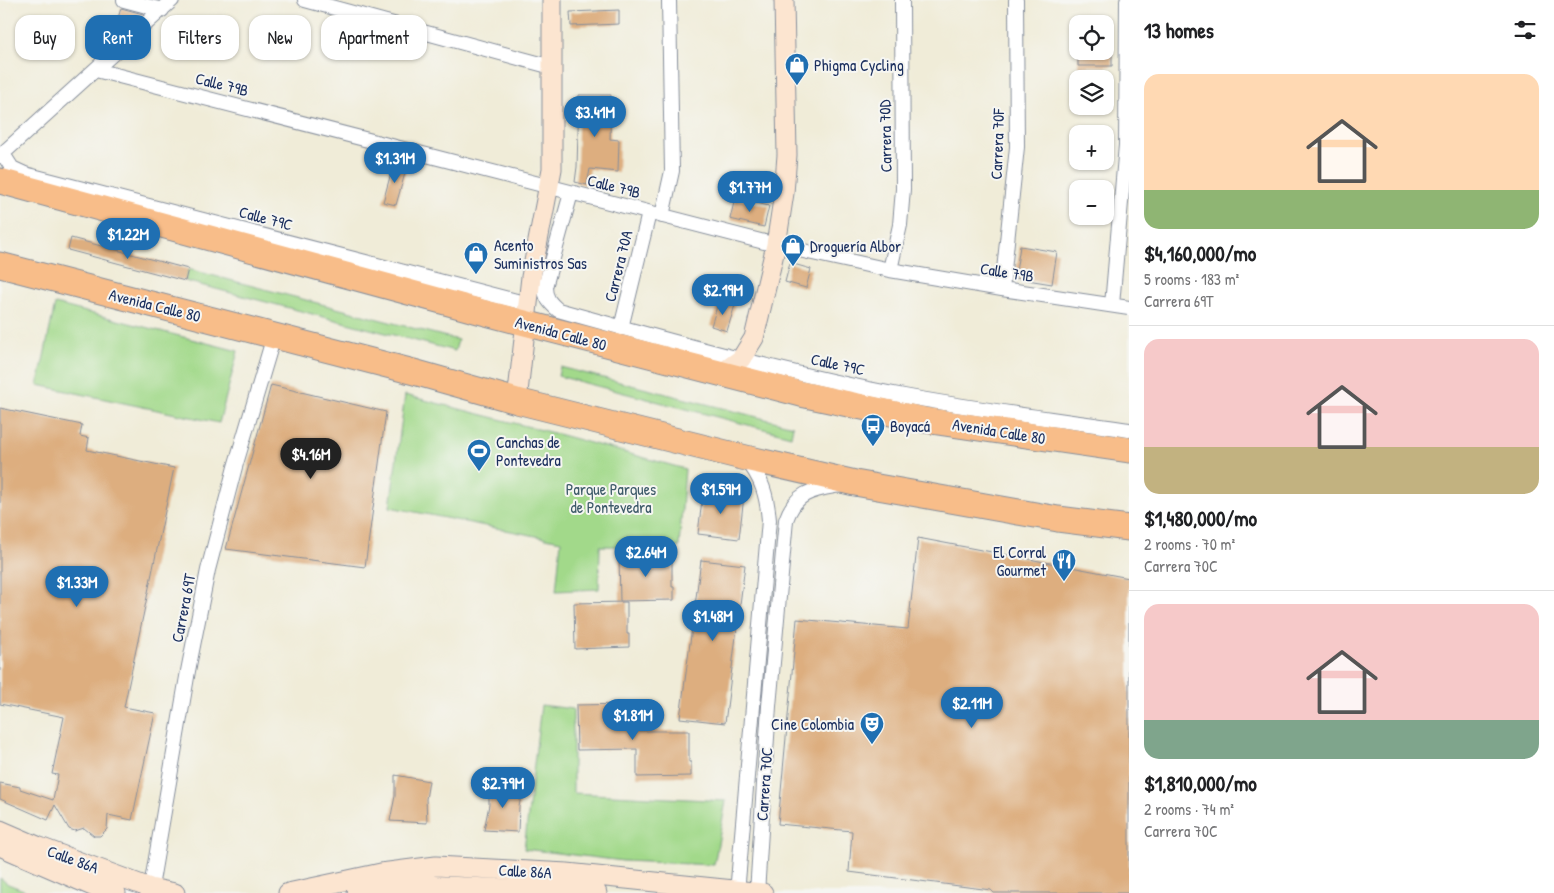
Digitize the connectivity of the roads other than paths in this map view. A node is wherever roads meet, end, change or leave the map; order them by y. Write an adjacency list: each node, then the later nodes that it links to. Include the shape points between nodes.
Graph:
1 (124, 0): 10 (street)
2 (172, 0): 10 (street)
3 (305, 0): 11 (street)
4 (552, 0): 11 (street)
5 (669, 0): 17 (street, Carrera 70A, via 672,171)
6 (784, 0): 18 (street, via 787,155)
7 (902, 0): 20 (street, Carrera 70D, via 903,189 900,225)
8 (1016, 0): 21 (street, Carrera 70F, via 1016,148)
9 (1127, 0): 22 (street, via 1126,145)
10 (162, 10): 12 (street)
11 (552, 67): 15 (street)
12 (96, 70): 13 (street); 15 (street, Calle 79B)
13 (1, 155): 24 (street, Calle 79C, via 12,168 25,174)
14 (0, 181): 24 (highway, Avenida Calle 80)
15 (550, 188): 16 (street, Calle 79B); 24 (street, via 531,277)
16 (571, 193): 17 (street, Calle 79B); 25 (street, Calle 79C, via 545,293 558,310)
17 (656, 214): 18 (street, Calle 79B); 25 (street, Carrera 70A)
18 (776, 245): 20 (street, Calle 79B); 27 (street, via 754,338)
19 (0, 265): 26 (highway, Avenida Calle 80)
20 (890, 270): 21 (street, Calle 79B)
21 (1002, 289): 22 (street, Calle 79B)
22 (1112, 305): 23 (street, Calle 79B)
23 (1129, 308)
24 (527, 314): 28 (highway, Avenida Calle 80); 29 (street)
25 (621, 328): 27 (street, Calle 79C)
26 (274, 336): 29 (highway, Avenida Calle 80); 37 (street, Carrera 69T, via 208,570)
27 (741, 359): 28 (street); 30 (street, Calle 79C, via 904,396)
28 (720, 374): 31 (highway, Avenida Calle 80, via 924,420)
29 (517, 401): 32 (highway, Avenida Calle 80)
30 (1129, 430)
31 (1129, 450)
32 (746, 458): 33 (highway, Avenida Calle 80); 38 (street, Carrera 70C, via 763,484 770,520)
33 (855, 483): 34 (highway, Avenida Calle 80, via 1058,519); 44 (street, Carrera 70C, via 818,490 801,497 793,502 786,520 769,706)
34 (1129, 528)
35 (0, 830): 37 (street, Calle 86A)
36 (0, 846): 39 (street, Calle 86A, via 97,888)
37 (150, 890): 40 (street, Calle 86A)
38 (738, 891): 41 (street, Calle 86A, via 567,873 436,866 381,872); 44 (street, Calle 86A)
39 (116, 893)
40 (176, 893)
41 (288, 893)
42 (357, 893): 43 (street, Calle 86A, via 383,887 423,885)
43 (597, 893)
44 (759, 893)

